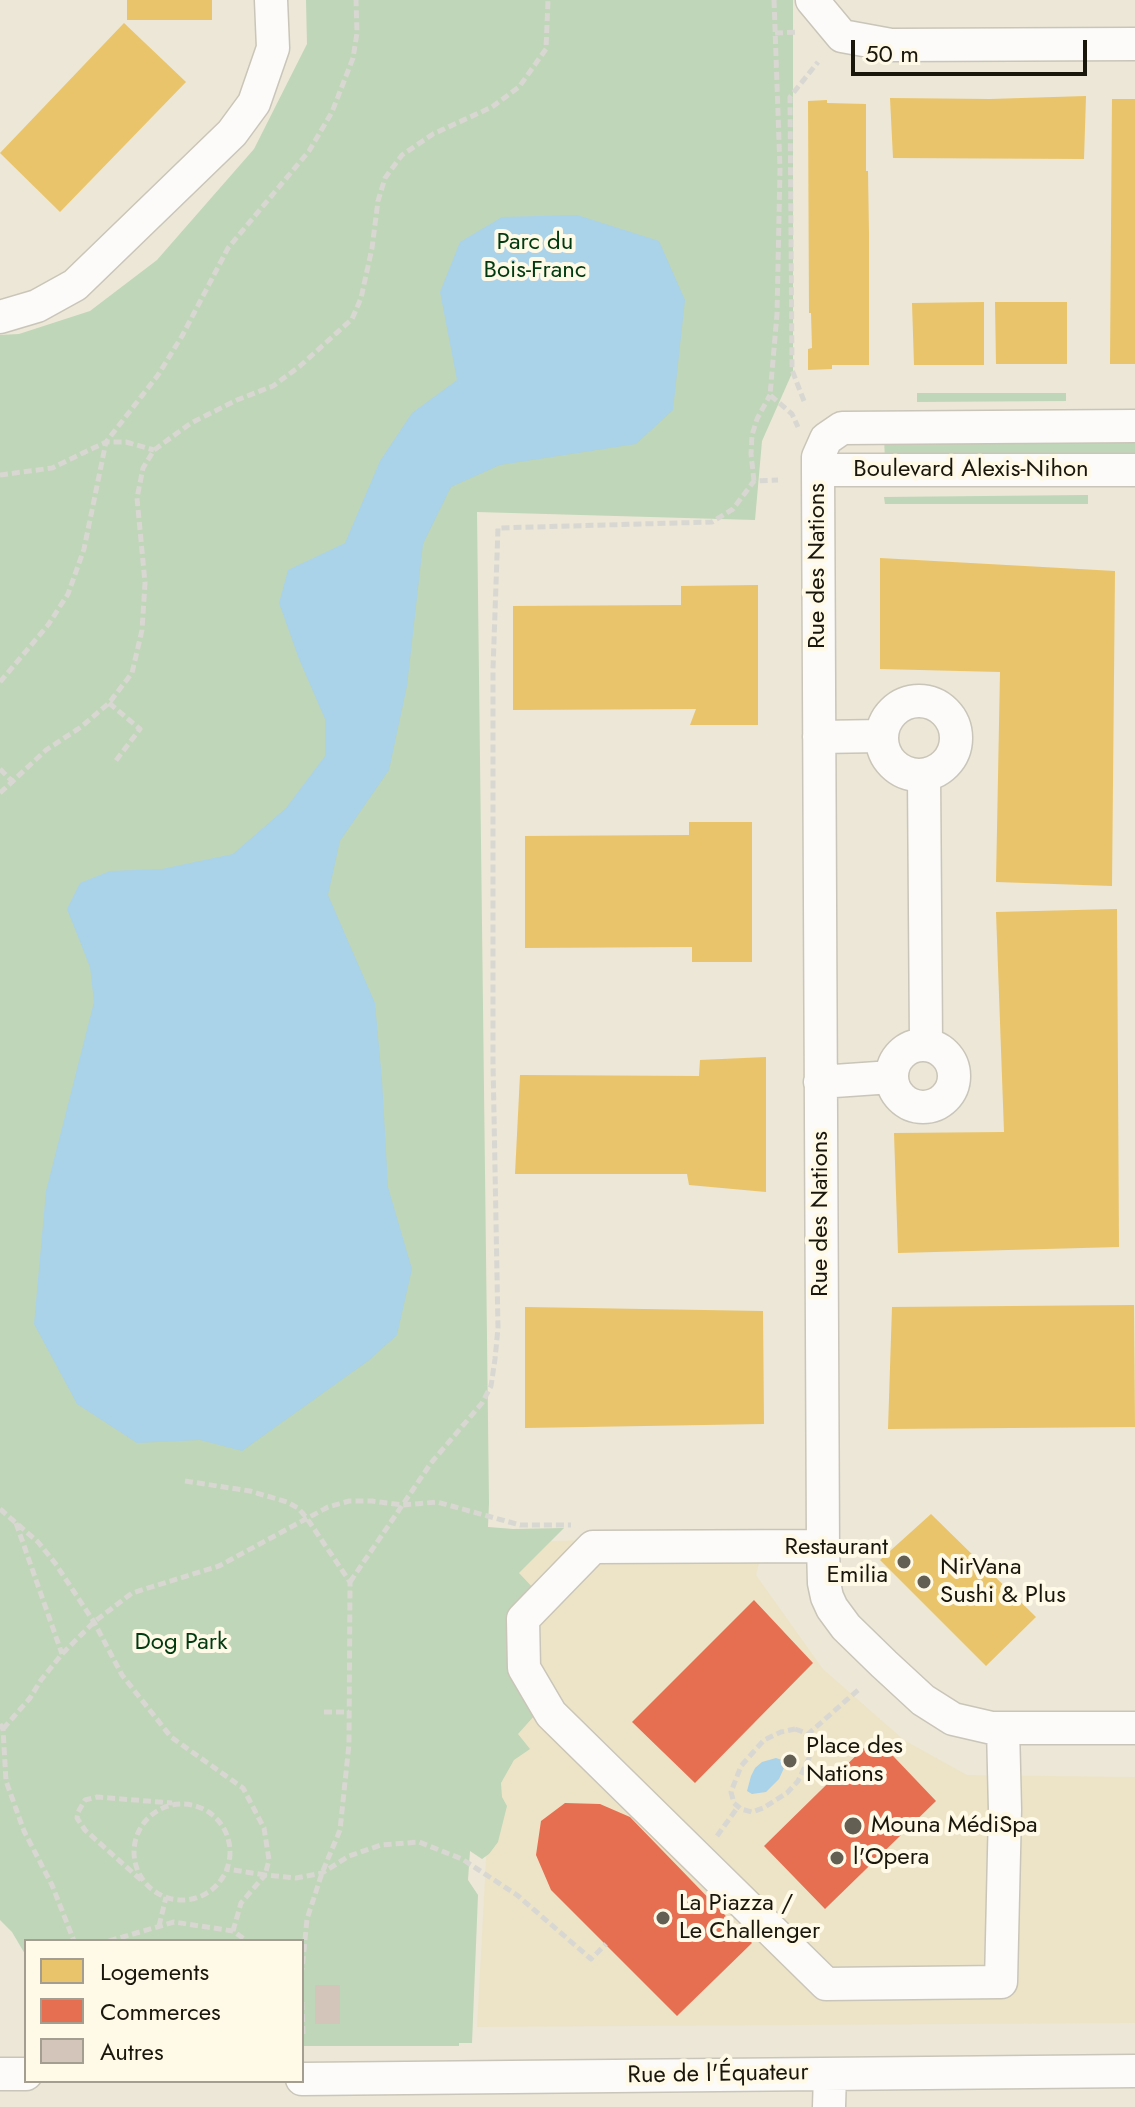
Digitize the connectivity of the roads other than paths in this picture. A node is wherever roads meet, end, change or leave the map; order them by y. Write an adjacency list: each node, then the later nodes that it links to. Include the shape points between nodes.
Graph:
1 (271, 0): 4 (street, via 273,48 254,103 232,133 75,285 37,306)
2 (812, 0): 3 (street, via 842,36 891,45)
3 (1135, 44)
4 (0, 317)
5 (1135, 426): 6 (street, Boulevard Alexis-Nihon, via 842,428 826,439)
6 (818, 470): 7 (street, Boulevard Alexis-Nihon); 9 (street, Rue des Nations)
7 (1135, 470)
8 (882, 736): 9 (street); 10 (street, via 894,766); 10 (street, via 885,720 903,704 915,700 939,705 955,724 955,749 941,768)
9 (819, 737): 13 (street, Rue des Nations)
10 (924, 775): 11 (street)
11 (926, 1044): 12 (street, via 898,1057); 12 (street, via 951,1061 954,1081 945,1099 916,1106 899,1096)
12 (892, 1077): 13 (street)
13 (820, 1082): 14 (street, Rue des Nations)
14 (823, 1546): 15 (street, Rue des Nations, via 827,1597 846,1627 939,1711 981,1727); 15 (street, via 593,1547 523,1619 524,1668 551,1714 826,1984 1001,1982)
15 (1003, 1728): 16 (street, Rue des Nations)
16 (1135, 1728)
17 (1135, 2071): 20 (street, Rue de l'Équateur)
18 (0, 2074): 19 (street)
19 (24, 2074)
20 (830, 2074): 22 (street, Rue de l'Équateur); 23 (street)
21 (304, 2080): 22 (street, Rue de l'Équateur)
22 (347, 2093)
23 (829, 2107)

